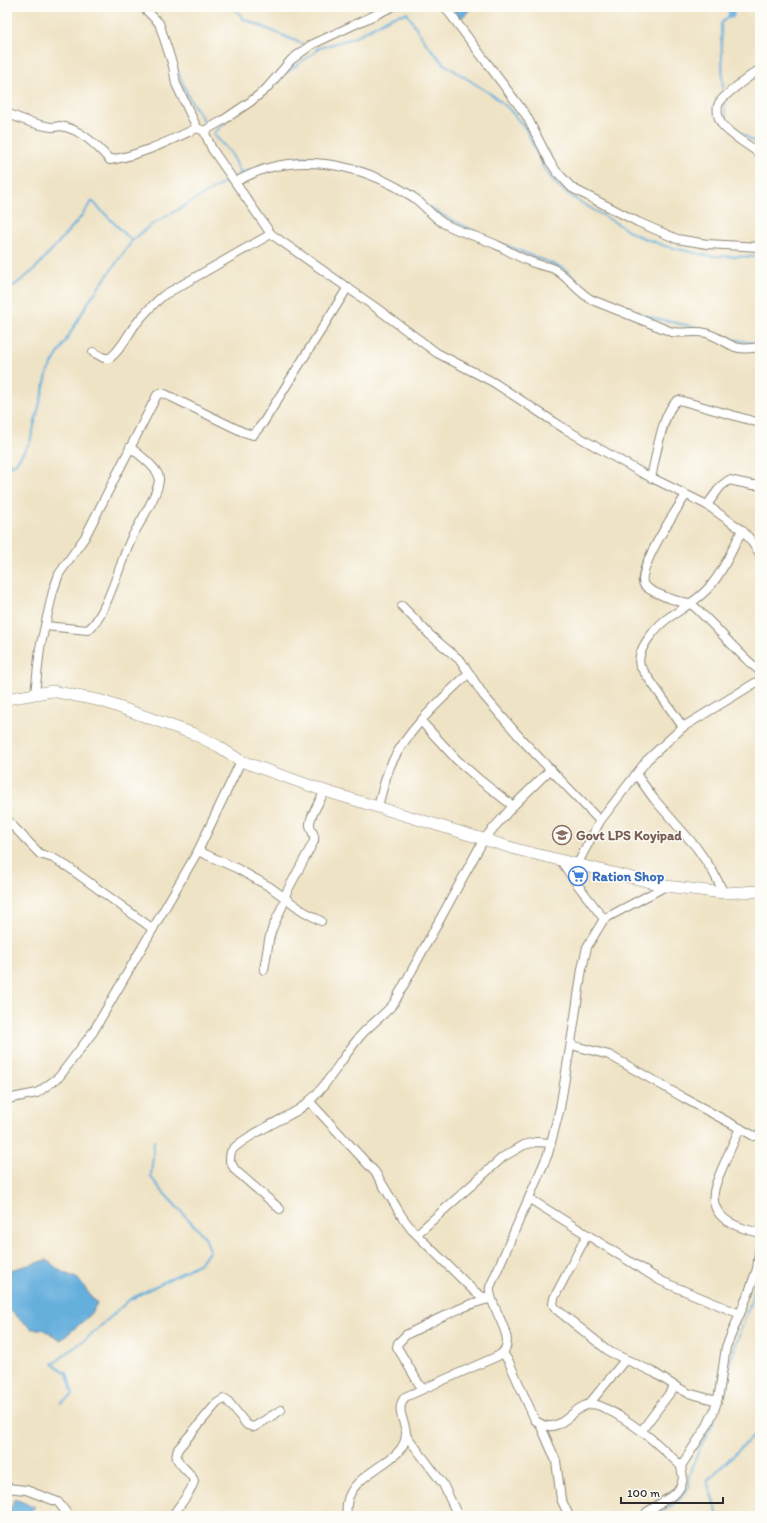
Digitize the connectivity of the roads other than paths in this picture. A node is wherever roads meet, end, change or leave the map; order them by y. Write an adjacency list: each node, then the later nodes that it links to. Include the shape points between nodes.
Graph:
1 (143, 7): 6 (street, via 159,23 176,84)
2 (392, 7): 6 (street, via 302,52 291,60 266,90 222,121)
3 (445, 7): 10 (street, via 526,115 550,162 572,188 677,239 707,244)
4 (760, 69): 7 (street, via 728,94 719,103 717,111 722,124 731,133)
5 (7, 113): 6 (street, via 71,130 89,139 110,160 123,158)
6 (201, 130): 8 (street)
7 (760, 154)
8 (235, 182): 9 (street); 12 (street, via 268,168 306,162 362,171 414,198 443,222 551,268 592,300 672,332 695,331 714,335 736,347)
9 (271, 234): 11 (street); 13 (street, via 164,295 153,304 110,358)
10 (760, 247)
11 (348, 287): 15 (street, via 253,435 161,394 154,400); 16 (street, via 437,353 493,382 565,429)
12 (760, 347)
13 (93, 352)
14 (760, 423): 16 (street, via 675,401 665,420)
15 (130, 447): 24 (street, via 85,537 59,574); 24 (street, via 156,471 159,475 158,484 131,540 100,615 88,630)
16 (651, 478): 18 (street)
17 (760, 485): 19 (street, via 729,480 721,486)
18 (686, 495): 19 (street); 22 (street, via 659,538 642,578 646,587)
19 (707, 505): 20 (street)
20 (742, 530): 21 (street); 22 (street, via 722,571)
21 (760, 554)
22 (690, 604): 25 (street); 31 (street, via 670,616 654,631 642,649 639,662)
23 (402, 606): 26 (street, via 430,635 461,661)
24 (45, 626): 28 (street, via 40,648)
25 (760, 672)
26 (469, 673): 30 (street); 33 (street, via 484,696)
27 (760, 680): 31 (street)
28 (36, 694): 29 (street); 32 (street, via 52,691 102,702 194,734)
29 (7, 699)
30 (421, 721): 36 (street, via 393,762); 37 (street, via 457,760)
31 (683, 727): 34 (street, via 647,760)
32 (241, 761): 35 (street); 41 (street)
33 (551, 769): 37 (street); 39 (street)
34 (636, 774): 39 (street); 46 (street, via 654,800 696,846)
35 (325, 791): 36 (street); 47 (street, via 311,821 314,841)
36 (378, 806): 40 (street)
37 (513, 806): 40 (street)
38 (7, 820): 50 (street, via 40,854 68,867)
39 (600, 821): 43 (street)
40 (484, 839): 42 (street); 54 (street, via 394,1004 367,1028)
41 (198, 851): 47 (street, via 236,868); 50 (street)
42 (561, 861): 43 (street); 48 (street)
43 (577, 865): 44 (street)
44 (666, 886): 46 (street); 48 (street)
45 (760, 891): 46 (street)
46 (724, 893)
47 (285, 898): 49 (street); 51 (street, via 272,929)
48 (604, 919): 52 (street, via 587,947)
49 (321, 921)
50 (153, 929): 53 (street, via 93,1032 59,1077 37,1093)
51 (264, 970)
52 (571, 1045): 55 (street, via 608,1054); 57 (street)
53 (7, 1099)
54 (309, 1101): 59 (street, via 241,1143 231,1152 230,1162 235,1170); 61 (street, via 375,1172 402,1218)
55 (740, 1128): 56 (street); 60 (street, via 715,1187 714,1201 717,1210 728,1221)
56 (754, 1136)
57 (551, 1143): 58 (street); 61 (street, via 536,1142 524,1145 503,1157)
58 (530, 1199): 62 (street); 64 (street, via 490,1287)
59 (280, 1208)
60 (760, 1233)
61 (417, 1234): 64 (street, via 474,1291)
62 (587, 1235): 65 (street, via 661,1281); 67 (street, via 554,1298 553,1306 610,1352)
63 (760, 1244): 65 (street, via 757,1269)
64 (490, 1298): 66 (street, via 506,1333); 69 (street, via 401,1338 397,1347)
65 (740, 1314): 70 (street, via 726,1347)
66 (503, 1353): 69 (street); 73 (street, via 535,1420)
67 (625, 1360): 68 (street, via 653,1372); 71 (street)
68 (675, 1386): 70 (street, via 688,1393); 74 (street)
69 (422, 1389): 75 (street, via 406,1397 400,1405)
70 (717, 1401): 76 (street, via 707,1426)
71 (589, 1404): 73 (street, via 554,1426); 74 (street, via 609,1410)
72 (281, 1410): 79 (street, via 254,1427 247,1425 227,1400 217,1403 176,1453 180,1464 194,1481)
73 (540, 1424): 82 (street, via 556,1461 561,1499)
74 (642, 1430): 76 (street)
75 (406, 1435): 80 (street, via 398,1452 355,1485 348,1497); 81 (street, via 443,1484)
76 (681, 1466): 83 (street, via 683,1478 676,1493)
77 (7, 1488): 78 (street, via 26,1490 58,1502)
78 (69, 1516)
79 (173, 1516)
80 (347, 1516)
81 (458, 1516)
82 (569, 1516)
83 (644, 1516)

